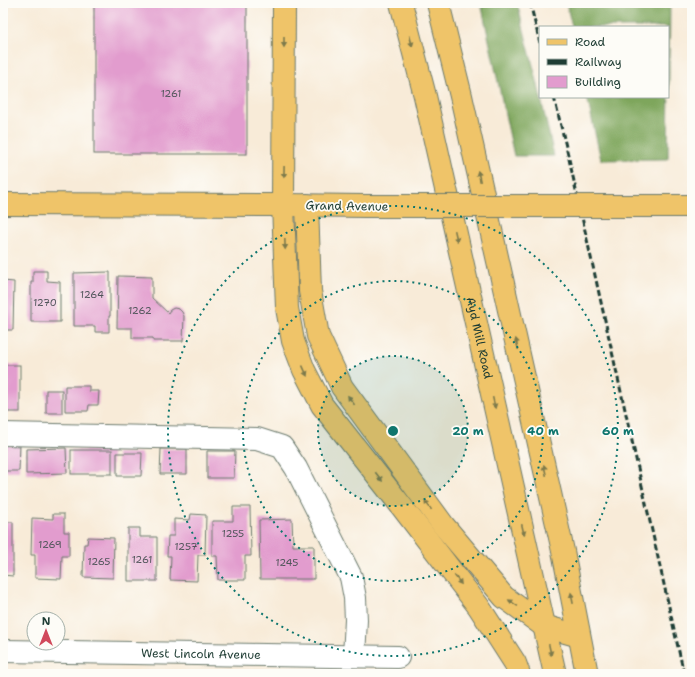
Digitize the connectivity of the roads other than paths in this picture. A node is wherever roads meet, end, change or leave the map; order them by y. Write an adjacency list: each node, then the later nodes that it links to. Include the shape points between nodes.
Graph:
1 (284, 3): 5 (main road, one-way to 5)
2 (401, 3): 9 (main road, Ayd Mill Road, one-way to 9, via 427,103)
3 (438, 3): 10 (main road, one-way to 3, via 560,535)
4 (3, 204): 5 (main road, Grand Avenue)
5 (283, 205): 6 (main road, Grand Avenue); 14 (main road, one-way to 14, via 287,308 293,341 304,370 322,405 479,607 515,663)
6 (307, 205): 7 (main road, Grand Avenue, bridge); 9 (main road, one-way to 6, via 504,597 444,526 342,387 318,336 310,291)
7 (683, 206)
8 (3, 434): 12 (street, via 257,439 282,447 296,468 351,577 356,620)
9 (544, 626): 10 (main road); 15 (main road, Ayd Mill Road, one-way to 15)
10 (579, 636): 16 (main road)
11 (3, 651): 12 (street, West Lincoln Avenue)
12 (354, 656): 13 (street, West Lincoln Avenue)
13 (398, 657)
14 (519, 674)
15 (555, 674)
16 (587, 674)

